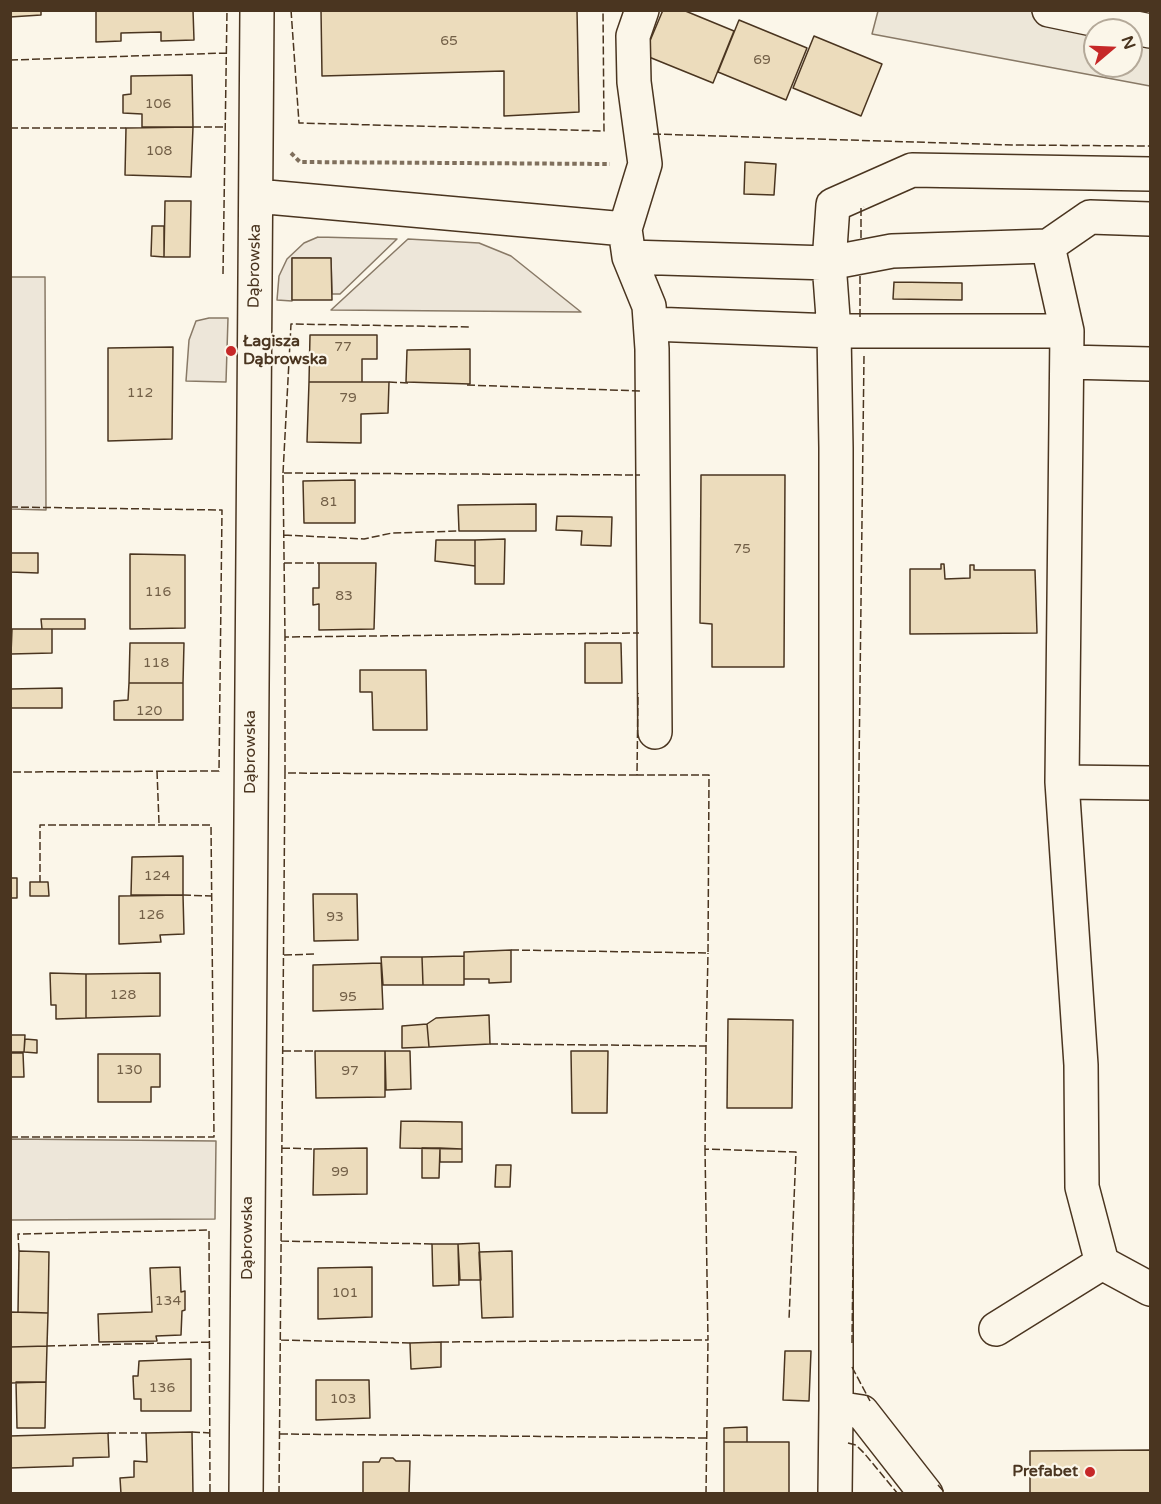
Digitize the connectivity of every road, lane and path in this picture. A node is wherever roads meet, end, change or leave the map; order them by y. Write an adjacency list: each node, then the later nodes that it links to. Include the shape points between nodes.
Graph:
1 (257, 10): 8 (street, Dąbrowska)
2 (642, 10): 6 (street, via 633,36 633,81)
3 (1049, 10): 4 (street)
4 (1150, 32)
5 (286, 149): 6 (path, via 300,162)
6 (645, 164): 10 (street)
7 (1150, 174): 12 (street, via 912,170 833,206)
8 (256, 196): 10 (street); 24 (street, Dąbrowska)
9 (1150, 219): 11 (street, via 1090,217)
10 (627, 243): 12 (street); 13 (street, via 649,306)
11 (1048, 246): 12 (street, via 892,251); 15 (street)
12 (829, 263): 14 (street)
13 (651, 324): 14 (street); 17 (street)
14 (834, 331): 15 (street); 23 (street)
15 (1067, 347): 16 (street); 18 (street)
16 (1150, 364)
17 (655, 732)
18 (1062, 782): 19 (street); 20 (street, via 1081,1065 1082,1187)
19 (1150, 783)
20 (1102, 1263): 21 (street); 22 (street)
21 (1150, 1289)
22 (996, 1329)
23 (836, 1408): 25 (street); 26 (street, via 862,1412)
24 (246, 1494)
25 (835, 1494)
26 (926, 1494)

